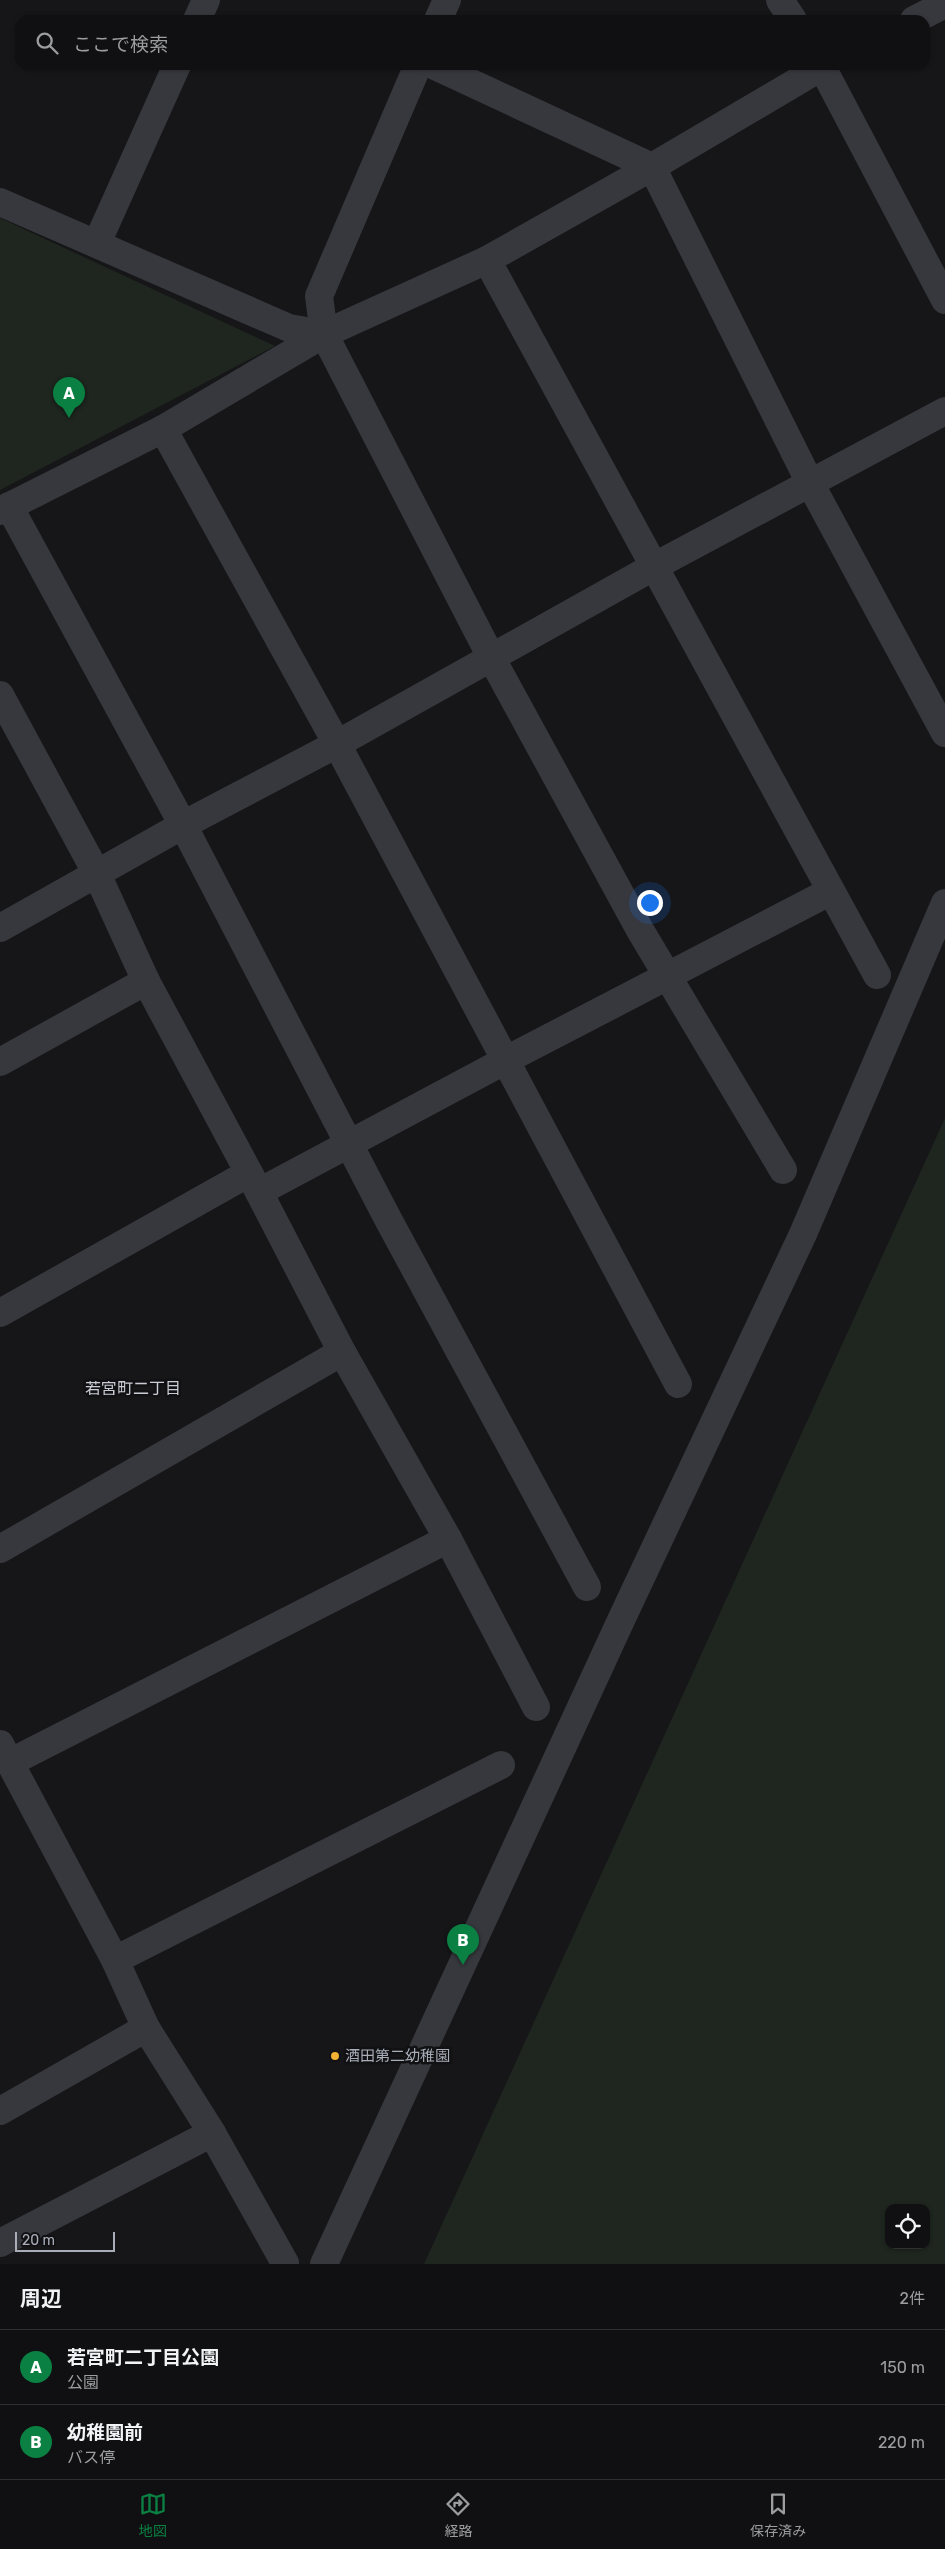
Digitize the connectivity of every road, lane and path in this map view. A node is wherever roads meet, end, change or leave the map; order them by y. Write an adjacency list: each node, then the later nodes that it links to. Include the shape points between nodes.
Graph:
1 (206, 0): 5 (street)
2 (447, 0): 6 (street)
3 (780, 0): 7 (street)
4 (945, 4): 8 (street)
5 (199, 15)
6 (440, 15)
7 (790, 15)
8 (924, 15)
9 (175, 70): 16 (street)
10 (416, 70): 19 (street, via 319,296)
11 (444, 70): 14 (street)
12 (815, 70): 14 (street)
13 (824, 70): 18 (street)
14 (652, 167): 17 (street); 22 (street)
15 (0, 202): 16 (street)
16 (97, 243): 19 (street, via 290,328)
17 (487, 260): 19 (street); 24 (street)
18 (945, 300)
19 (324, 334): 21 (street); 25 (street)
20 (945, 411): 22 (street)
21 (163, 429): 23 (street); 28 (street)
22 (810, 483): 24 (street); 27 (street)
23 (5, 508): 29 (street)
24 (655, 566): 25 (street); 31 (street)
25 (491, 657): 28 (street); 35 (street)
26 (0, 695): 30 (street)
27 (945, 733)
28 (338, 744): 29 (street); 37 (street)
29 (183, 825): 30 (street); 39 (street)
30 (97, 874): 33 (street); 36 (street)
31 (831, 891): 34 (street); 35 (street)
32 (945, 903): 57 (street, via 803,1234)
33 (0, 928)
34 (877, 975)
35 (667, 976): 37 (street); 40 (street)
36 (146, 981): 38 (street); 41 (street)
37 (506, 1060): 39 (street); 44 (street)
38 (0, 1062)
39 (348, 1143): 41 (street); 47 (street)
40 (783, 1170)
41 (254, 1182): 42 (street); 43 (street)
42 (0, 1313)
43 (342, 1352): 45 (street); 46 (street)
44 (678, 1384)
45 (448, 1539): 48 (street); 49 (street)
46 (0, 1549)
47 (588, 1586)
48 (536, 1707)
49 (5, 1753): 51 (street)
50 (501, 1765): 51 (street)
51 (115, 1960): 52 (street)
52 (146, 2028): 53 (street); 54 (street)
53 (0, 2111)
54 (212, 2133): 55 (street); 56 (street)
55 (0, 2243)
56 (285, 2263)
57 (324, 2264)

